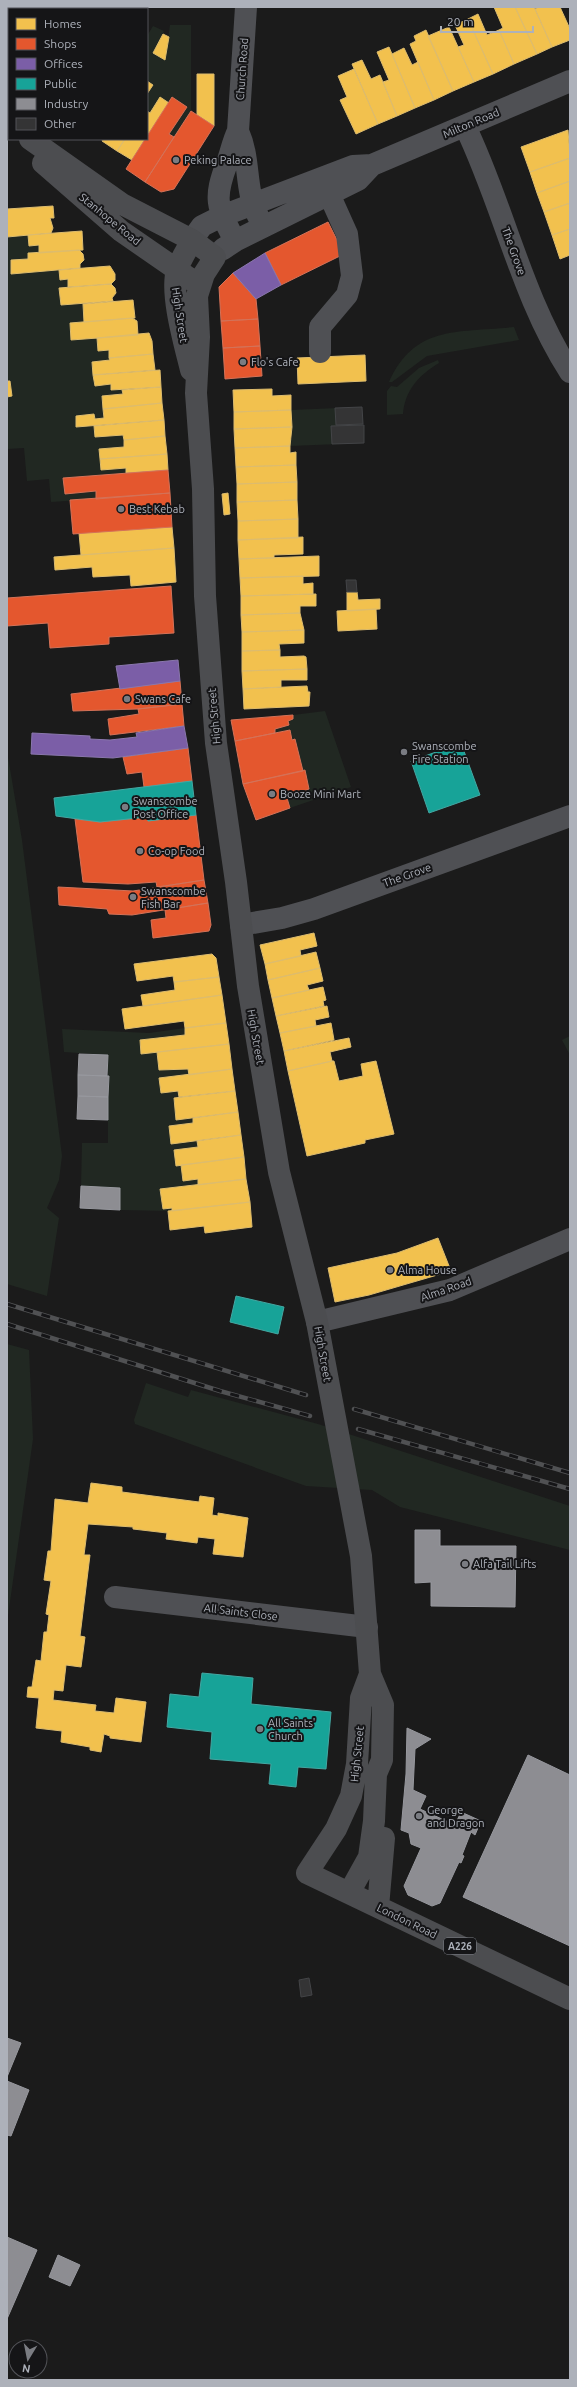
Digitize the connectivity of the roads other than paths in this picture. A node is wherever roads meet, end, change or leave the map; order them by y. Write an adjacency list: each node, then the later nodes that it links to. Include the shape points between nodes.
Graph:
1 (246, 7): 4 (street, Church Road)
2 (570, 80): 3 (street, Milton Road)
3 (465, 126): 6 (street, Milton Road); 17 (street, The Grove, via 482,163 534,306)
4 (238, 131): 8 (street, Church Road, via 246,148); 9 (street, Church Road, via 218,188)
5 (36, 144): 11 (main road, Stanhope Road, via 122,204); 14 (main road, Stanhope Road, via 49,169 121,231)
6 (372, 165): 7 (street, Milton Road, via 358,180); 8 (street, Milton Road, via 353,166)
7 (329, 194): 10 (street, Milton Road); 16 (street, via 347,234 352,276 347,295 320,327)
8 (252, 204): 9 (street, Milton Road); 10 (street, Church Road)
9 (222, 216): 11 (street, Milton Road, via 202,226); 12 (street, Church Road)
10 (263, 226): 12 (street, Milton Road)
11 (192, 240): 13 (main road, Stanhope Road); 14 (main road, High Street)
12 (235, 241): 13 (street, Milton Road)
13 (215, 257): 15 (main road, High Street)
14 (177, 270): 15 (main road, Stanhope Road); 18 (main road, High Street, via 176,296)
15 (199, 285): 18 (main road, High Street, via 196,301 199,337)
16 (320, 352)
17 (570, 372)
18 (196, 393): 20 (main road, High Street, via 203,489 205,596 214,723)
19 (570, 816): 20 (street, The Grove, via 314,909)
20 (241, 925): 22 (main road, High Street, via 248,986 280,1172)
21 (570, 1239): 22 (street, Alma Road, via 450,1290)
22 (317, 1322): 24 (main road, High Street, via 362,1569)
23 (115, 1597): 24 (street, All Saints Close)
24 (366, 1627): 25 (main road, High Street)
25 (370, 1674): 26 (main road, High Street, via 383,1705); 27 (main road, High Street / A226, via 361,1698 357,1764 351,1796 336,1829 307,1872)
26 (382, 1760): 27 (main road, High Street, via 376,1774 369,1857); 28 (main road, High Street, via 389,1777)
27 (340, 1889): 28 (main road, London Road / A226)
28 (378, 1907): 29 (main road, London Road / A226)
29 (570, 1999)

